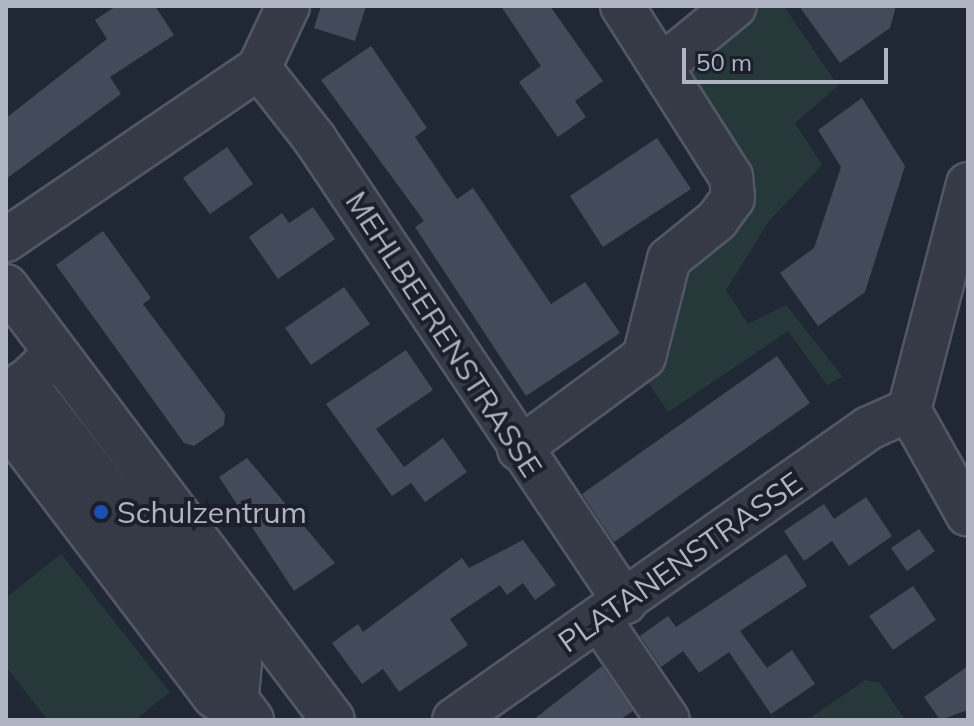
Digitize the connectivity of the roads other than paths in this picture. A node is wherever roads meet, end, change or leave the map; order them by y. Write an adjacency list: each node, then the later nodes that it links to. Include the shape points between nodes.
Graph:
1 (288, 6): 5 (street)
2 (622, 6): 4 (street)
3 (735, 6): 4 (street)
4 (662, 66): 11 (street, via 731,177 733,198 717,220 669,259 644,357)
5 (259, 68): 7 (street); 11 (street, MEHLBEERENSTRASSE, via 314,138)
6 (968, 184): 10 (street)
7 (6, 240)
8 (6, 286): 9 (street)
9 (55, 354): 14 (street); 15 (street, via 13,394 25,447 214,696)
10 (909, 410): 12 (street, via 919,438); 13 (street, PLATANENSTRASSE, via 869,428)
11 (519, 449): 13 (street, MEHLBEERENSTRASSE)
12 (968, 515)
13 (612, 611): 16 (street, PLATANENSTRASSE); 17 (street, MEHLBEERENSTRASSE)
14 (315, 715)
15 (249, 720)
16 (454, 720)
17 (668, 720)

